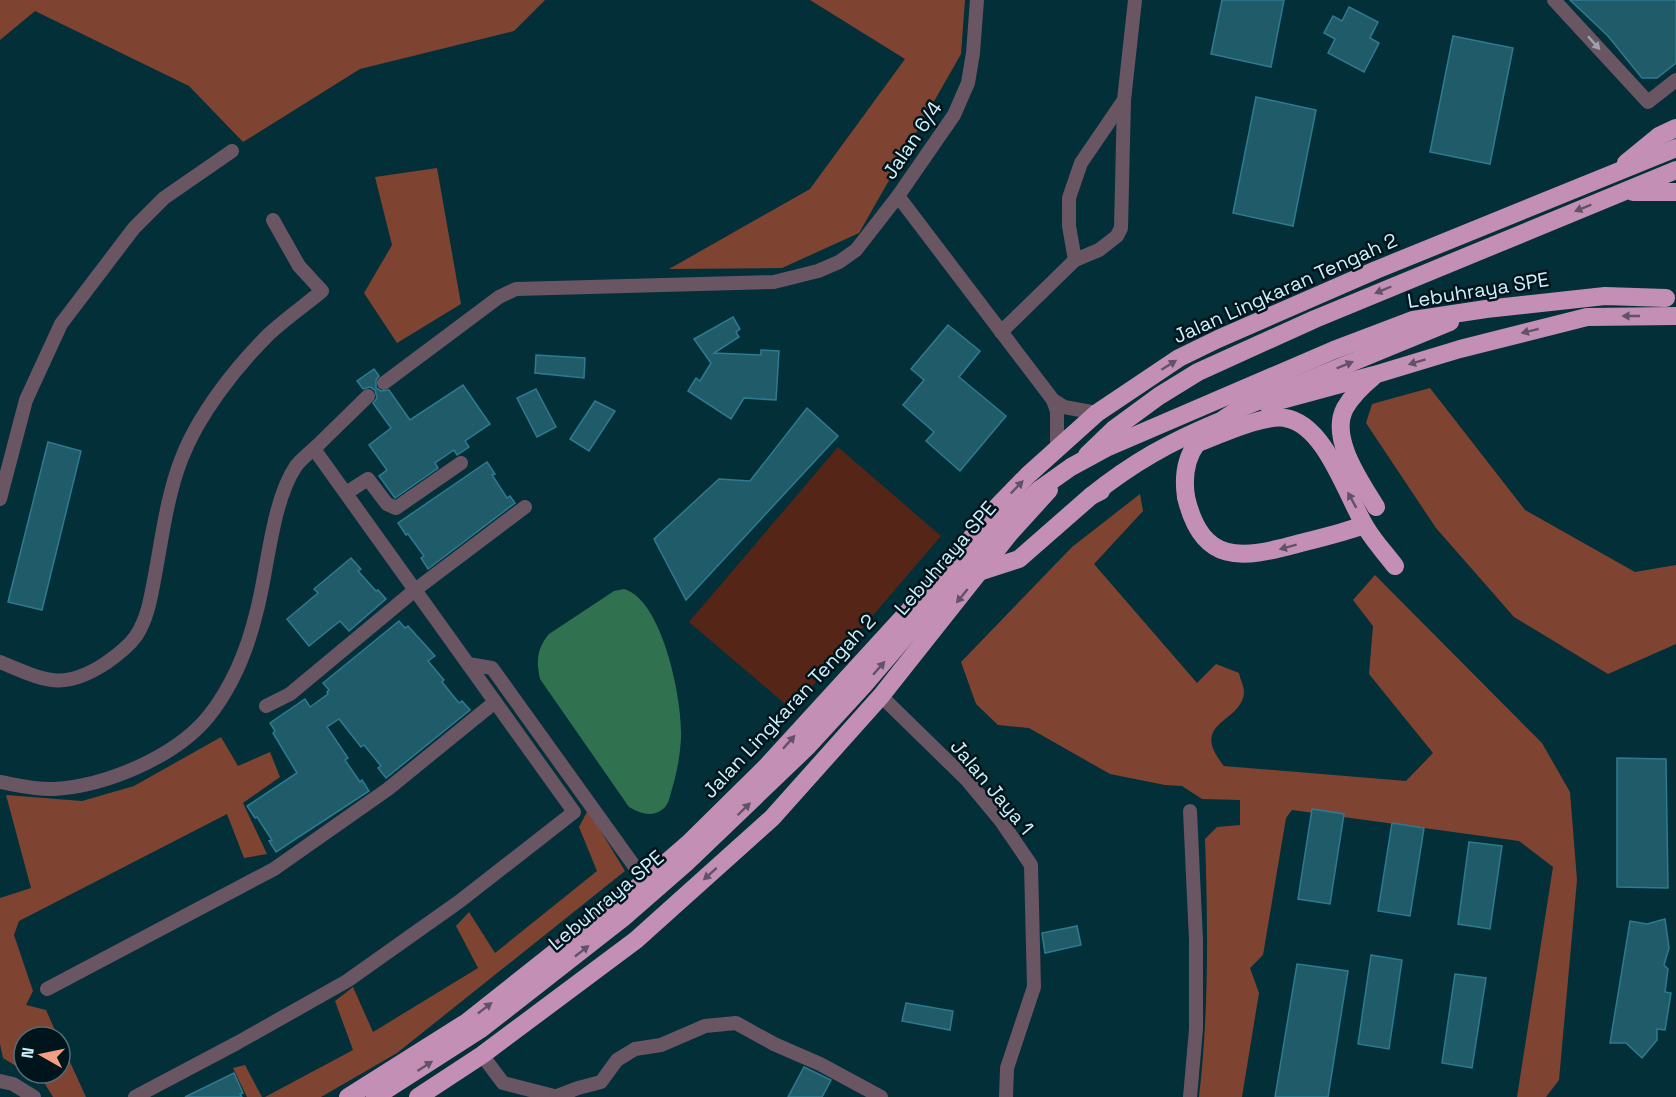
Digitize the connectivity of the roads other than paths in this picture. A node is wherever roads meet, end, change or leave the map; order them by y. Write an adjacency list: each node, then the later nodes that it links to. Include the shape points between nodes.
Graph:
1 (977, 0): 13 (street, Jalan 6/4, via 968,82 954,115)
2 (1135, 0): 5 (street)
3 (1554, 0): 4 (street, one-way to 4, via 1647,102)
4 (1676, 80)
5 (1124, 100): 15 (street, via 1081,163 1069,198); 15 (street, via 1121,228 1099,250)
6 (1676, 128): 10 (highway, via 1659,136)
7 (1676, 148): 10 (highway, Jalan Lingkaran Tengah 2)
8 (232, 151): 30 (street, via 164,198 134,228 61,324 26,400)
9 (1676, 170): 12 (highway, Jalan Lingkaran Tengah 2)
10 (1614, 174): 24 (highway, Jalan Lingkaran Tengah 2, one-way to 10, via 1179,358 1218,339)
11 (1676, 192): 12 (highway)
12 (1621, 193): 35 (highway, Jalan Lingkaran Tengah 2, one-way to 35, via 1315,319 1188,378 1114,429 1044,495)
13 (898, 196): 19 (street); 21 (street, Jalan 6/4, via 856,250 839,262 774,282 516,288)
14 (273, 220): 37 (street, via 299,267 322,291 270,333 234,373 204,416 181,460 148,609 136,636 91,673 65,682 41,679)
15 (1075, 260): 19 (street)
16 (1671, 299): 17 (highway, Lebuhraya SPE, bridge, via 1605,296)
17 (1486, 309): 33 (highway, one-way to 17, bridge, via 1264,553 1227,552 1206,541 1189,512 1184,485 1189,456 1212,425 1241,408); 52 (highway, Lebuhraya SPE, one-way to 17, bridge, via 481,1029 687,863 808,746 997,530 1040,489 1071,467 1106,448 1387,329 1413,320)
18 (1676, 316): 20 (highway, one-way to 20, via 1587,316)
19 (1001, 332): 23 (street)
20 (1374, 375): 29 (highway, via 1252,408 1174,440); 32 (highway, via 1344,410 1341,432 1346,453)
21 (384, 383)
22 (368, 396): 26 (street)
23 (1053, 400): 24 (street, via 1064,407); 25 (street, via 1057,411)
24 (1097, 413): 25 (highway, Jalan Lingkaran Tengah 2)
25 (1057, 448): 44 (highway, Jalan Lingkaran Tengah 2, one-way to 25, via 766,767 948,568 989,515)
26 (314, 449): 28 (street); 42 (street, via 297,465 283,492 246,650 207,717 149,763 120,774 53,789)
27 (461, 463): 28 (street, via 396,508 387,504 368,479)
28 (346, 493): 36 (street)
29 (1091, 496): 33 (highway, one-way to 29, via 1316,437 1285,418 1266,418 1175,452); 35 (highway, via 1019,559)
30 (0, 499)
31 (525, 507): 36 (street)
32 (1377, 507)
33 (1364, 525): 34 (highway)
34 (1395, 566)
35 (982, 571): 39 (highway, Jalan Lingkaran Tengah 2, one-way to 39)
36 (415, 590): 38 (street); 41 (street, via 290,694)
37 (0, 662)
38 (468, 664): 40 (street); 44 (street, via 492,668)
39 (881, 696): 46 (highway, Jalan Lingkaran Tengah 2, one-way to 46, via 772,818 636,940); 55 (street, Jalan Jaya 1, via 967,780 1031,865 1034,987 1007,1068)
40 (495, 702): 45 (street, via 388,789 274,869); 50 (street, via 574,812 460,901 347,981)
41 (266, 705)
42 (0, 782)
43 (1190, 811): 56 (street, via 1196,1029)
44 (645, 881): 51 (highway, Jalan Lingkaran Tengah 2, one-way to 44, via 467,1022)
45 (47, 989)
46 (482, 1055): 48 (street, via 503,1083); 53 (highway, Jalan Lingkaran Tengah 2)
47 (0, 1081): 49 (street, via 14,1084)
48 (557, 1096): 54 (street, via 601,1082 617,1060 635,1049 661,1045 705,1026 736,1023)
49 (34, 1097)
50 (135, 1097)
51 (348, 1097)
52 (375, 1097)
53 (418, 1097)
54 (881, 1097)
55 (1006, 1097)
56 (1190, 1097)

